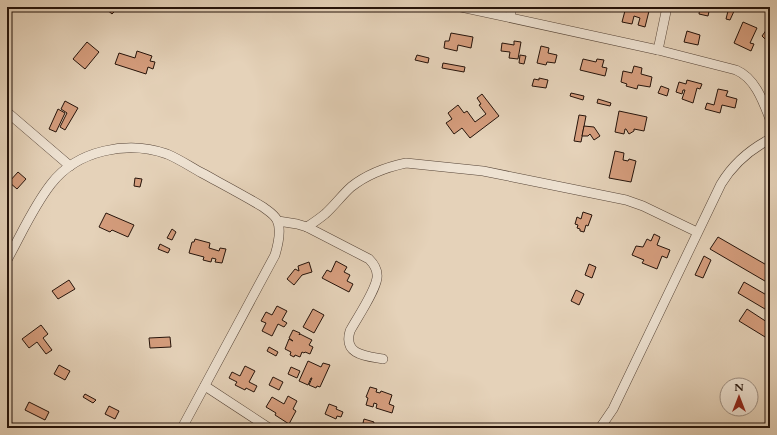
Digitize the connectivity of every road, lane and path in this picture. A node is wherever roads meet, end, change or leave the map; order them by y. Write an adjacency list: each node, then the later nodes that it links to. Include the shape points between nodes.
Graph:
1 (460, 7): 4 (street)
2 (512, 7): 4 (street)
3 (667, 7): 5 (street)
4 (510, 17): 5 (street)
5 (658, 50): 7 (street, via 723,66 744,74 753,83)
6 (7, 112): 9 (street)
7 (770, 120)
8 (770, 139): 12 (street, via 746,154 726,175)
9 (70, 166): 10 (street, via 87,156 109,150 154,150 182,161 263,207); 13 (street, via 51,184)
10 (278, 221): 11 (street); 15 (street, via 279,238 275,255)
11 (307, 227): 12 (street, via 360,181 394,165 406,163 483,170 626,200); 14 (street, via 369,259 376,268 375,288 348,337 349,343 359,354)
12 (697, 232): 18 (street, via 613,409)
13 (7, 260)
14 (383, 359)
15 (205, 386): 16 (street); 17 (street)
16 (182, 428)
17 (269, 428)
18 (600, 428)

